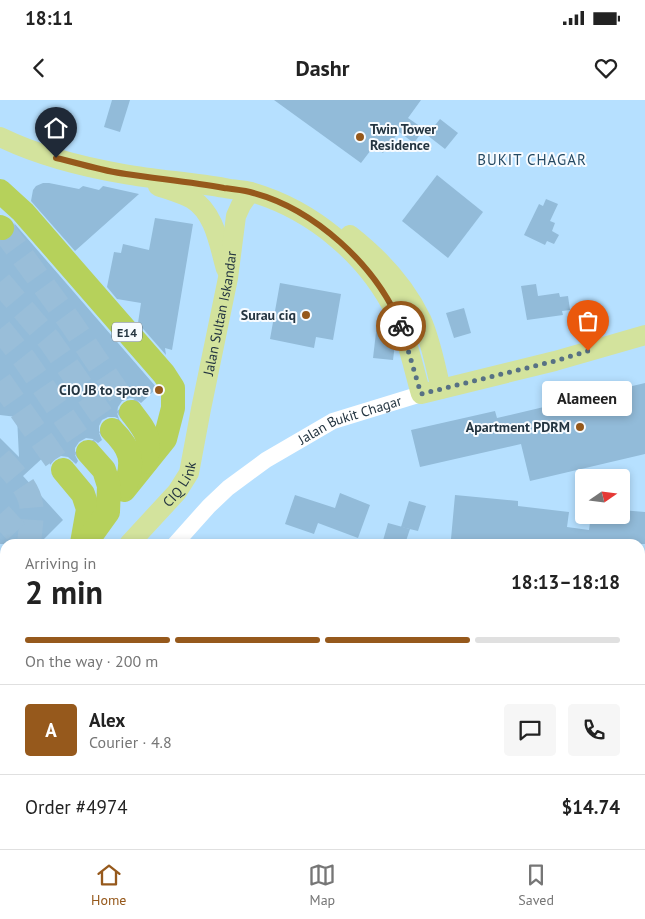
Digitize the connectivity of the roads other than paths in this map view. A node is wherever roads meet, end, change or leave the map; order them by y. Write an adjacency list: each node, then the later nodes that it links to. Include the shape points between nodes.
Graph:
1 (0, 128): 4 (main road, via 50,146)
2 (0, 138): 3 (main road, via 39,153)
3 (124, 174): 4 (main road); 8 (main road, via 177,193 202,208 211,220)
4 (225, 184): 6 (main road); 7 (main road, Jalan Sultan Iskandar); 10 (main road, via 252,185 324,215 374,255 412,301 429,342)
5 (0, 191): 16 (highway, E14, via 26,216 173,388 173,408 165,439)
6 (250, 192): 7 (main road, Jalan Sultan Iskandar); 11 (main road, via 297,212 344,244 356,257 396,313)
7 (236, 216): 8 (main road, Jalan Sultan Iskandar)
8 (228, 278): 12 (main road, Jalan Sultan Iskandar)
9 (645, 335): 10 (main road, Jalan Bukit Chagar)
10 (441, 389): 11 (main road, Jalan Bukit Chagar)
11 (421, 394): 24 (street, Jalan Bukit Chagar, via 333,422 266,460 228,488)
12 (201, 409): 22 (main road, via 191,429 178,473); 23 (main road, CIQ Link, via 189,473 177,492)
13 (131, 412): 16 (highway, via 144,429 149,444)
14 (112, 430): 18 (highway, E14, via 125,443 130,459 130,476)
15 (88, 452): 19 (highway, via 104,470 109,486)
16 (146, 462): 18 (highway, E14)
17 (63, 470): 20 (highway, E14, via 83,494 88,510)
18 (124, 490): 19 (highway, E14)
19 (108, 512): 21 (highway, E14)
20 (84, 539)
21 (87, 539)
22 (120, 539)
23 (133, 539)
24 (179, 539)

